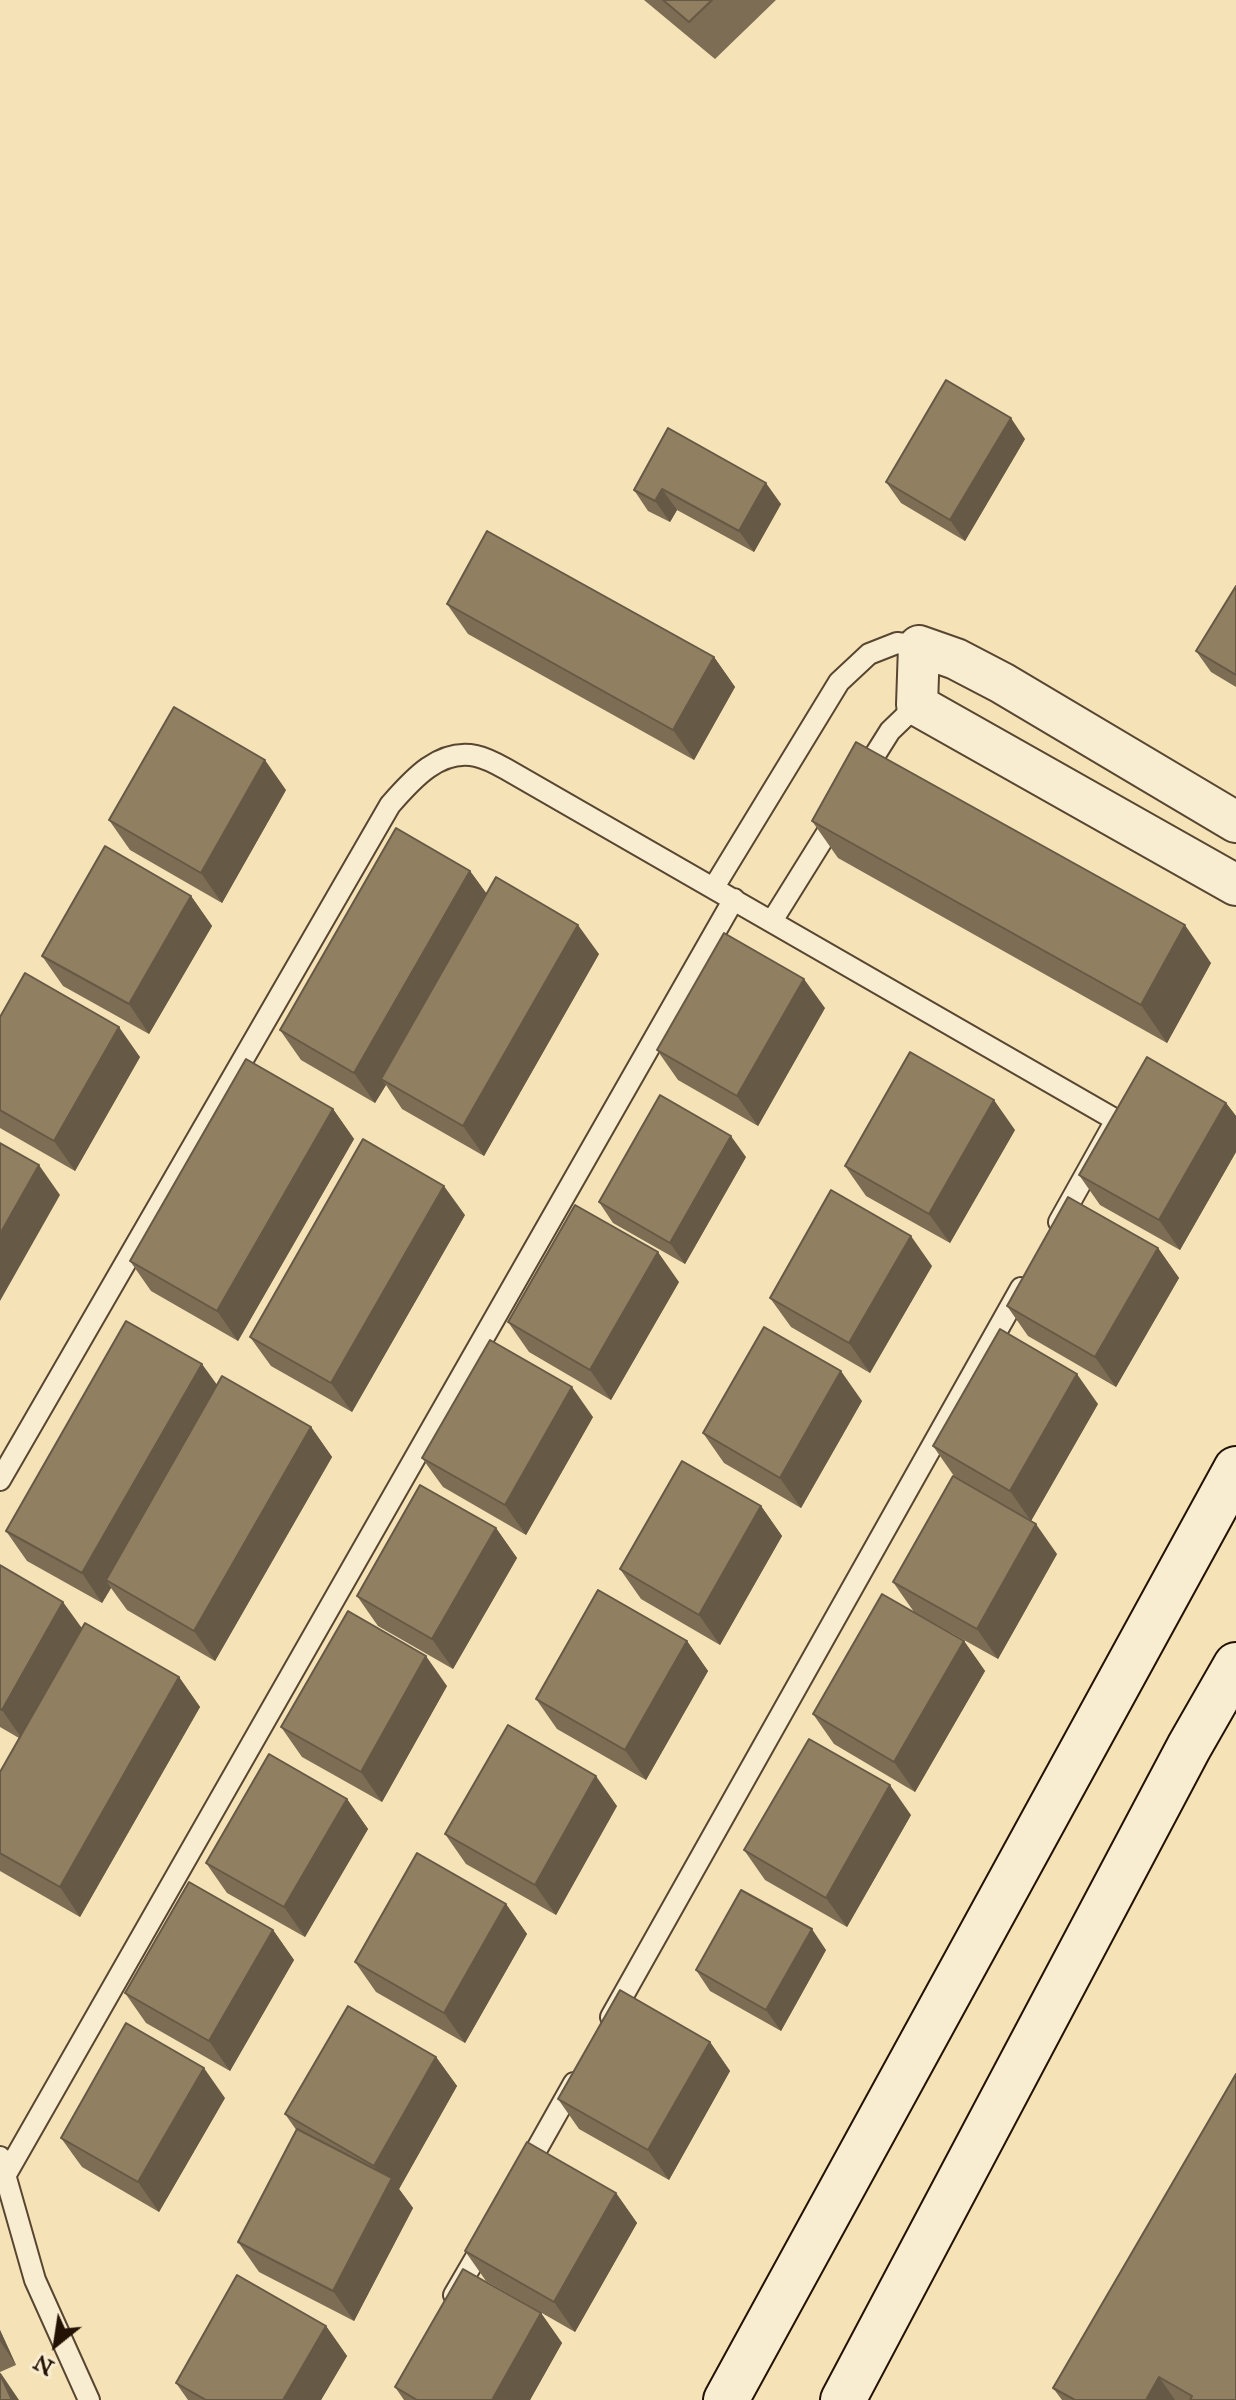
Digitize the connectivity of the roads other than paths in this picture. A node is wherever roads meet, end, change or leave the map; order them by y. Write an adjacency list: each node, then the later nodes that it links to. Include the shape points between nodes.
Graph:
1 (919, 646): 2 (street); 3 (street, via 1002,683); 5 (lane, via 897,643 869,654 839,682)
2 (917, 705): 4 (street); 7 (lane, via 890,731)
3 (1236, 822)
4 (1236, 885)
5 (714, 887): 6 (lane); 11 (lane, via 474,755 441,759 415,777 390,805)
6 (734, 899): 7 (lane); 15 (lane)
7 (772, 921): 8 (lane, via 1116,1120)
8 (1046, 1245)
9 (1030, 1273): 13 (lane)
10 (1236, 1469): 20 (street)
11 (0, 1480)
12 (1236, 1665): 21 (street)
13 (599, 2038)
14 (583, 2066): 16 (lane)
15 (3, 2167): 19 (lane, via 35,2280)
16 (513, 2191)
17 (497, 2219): 18 (lane)
18 (442, 2317)
19 (89, 2400)
20 (726, 2400)
21 (843, 2400)

